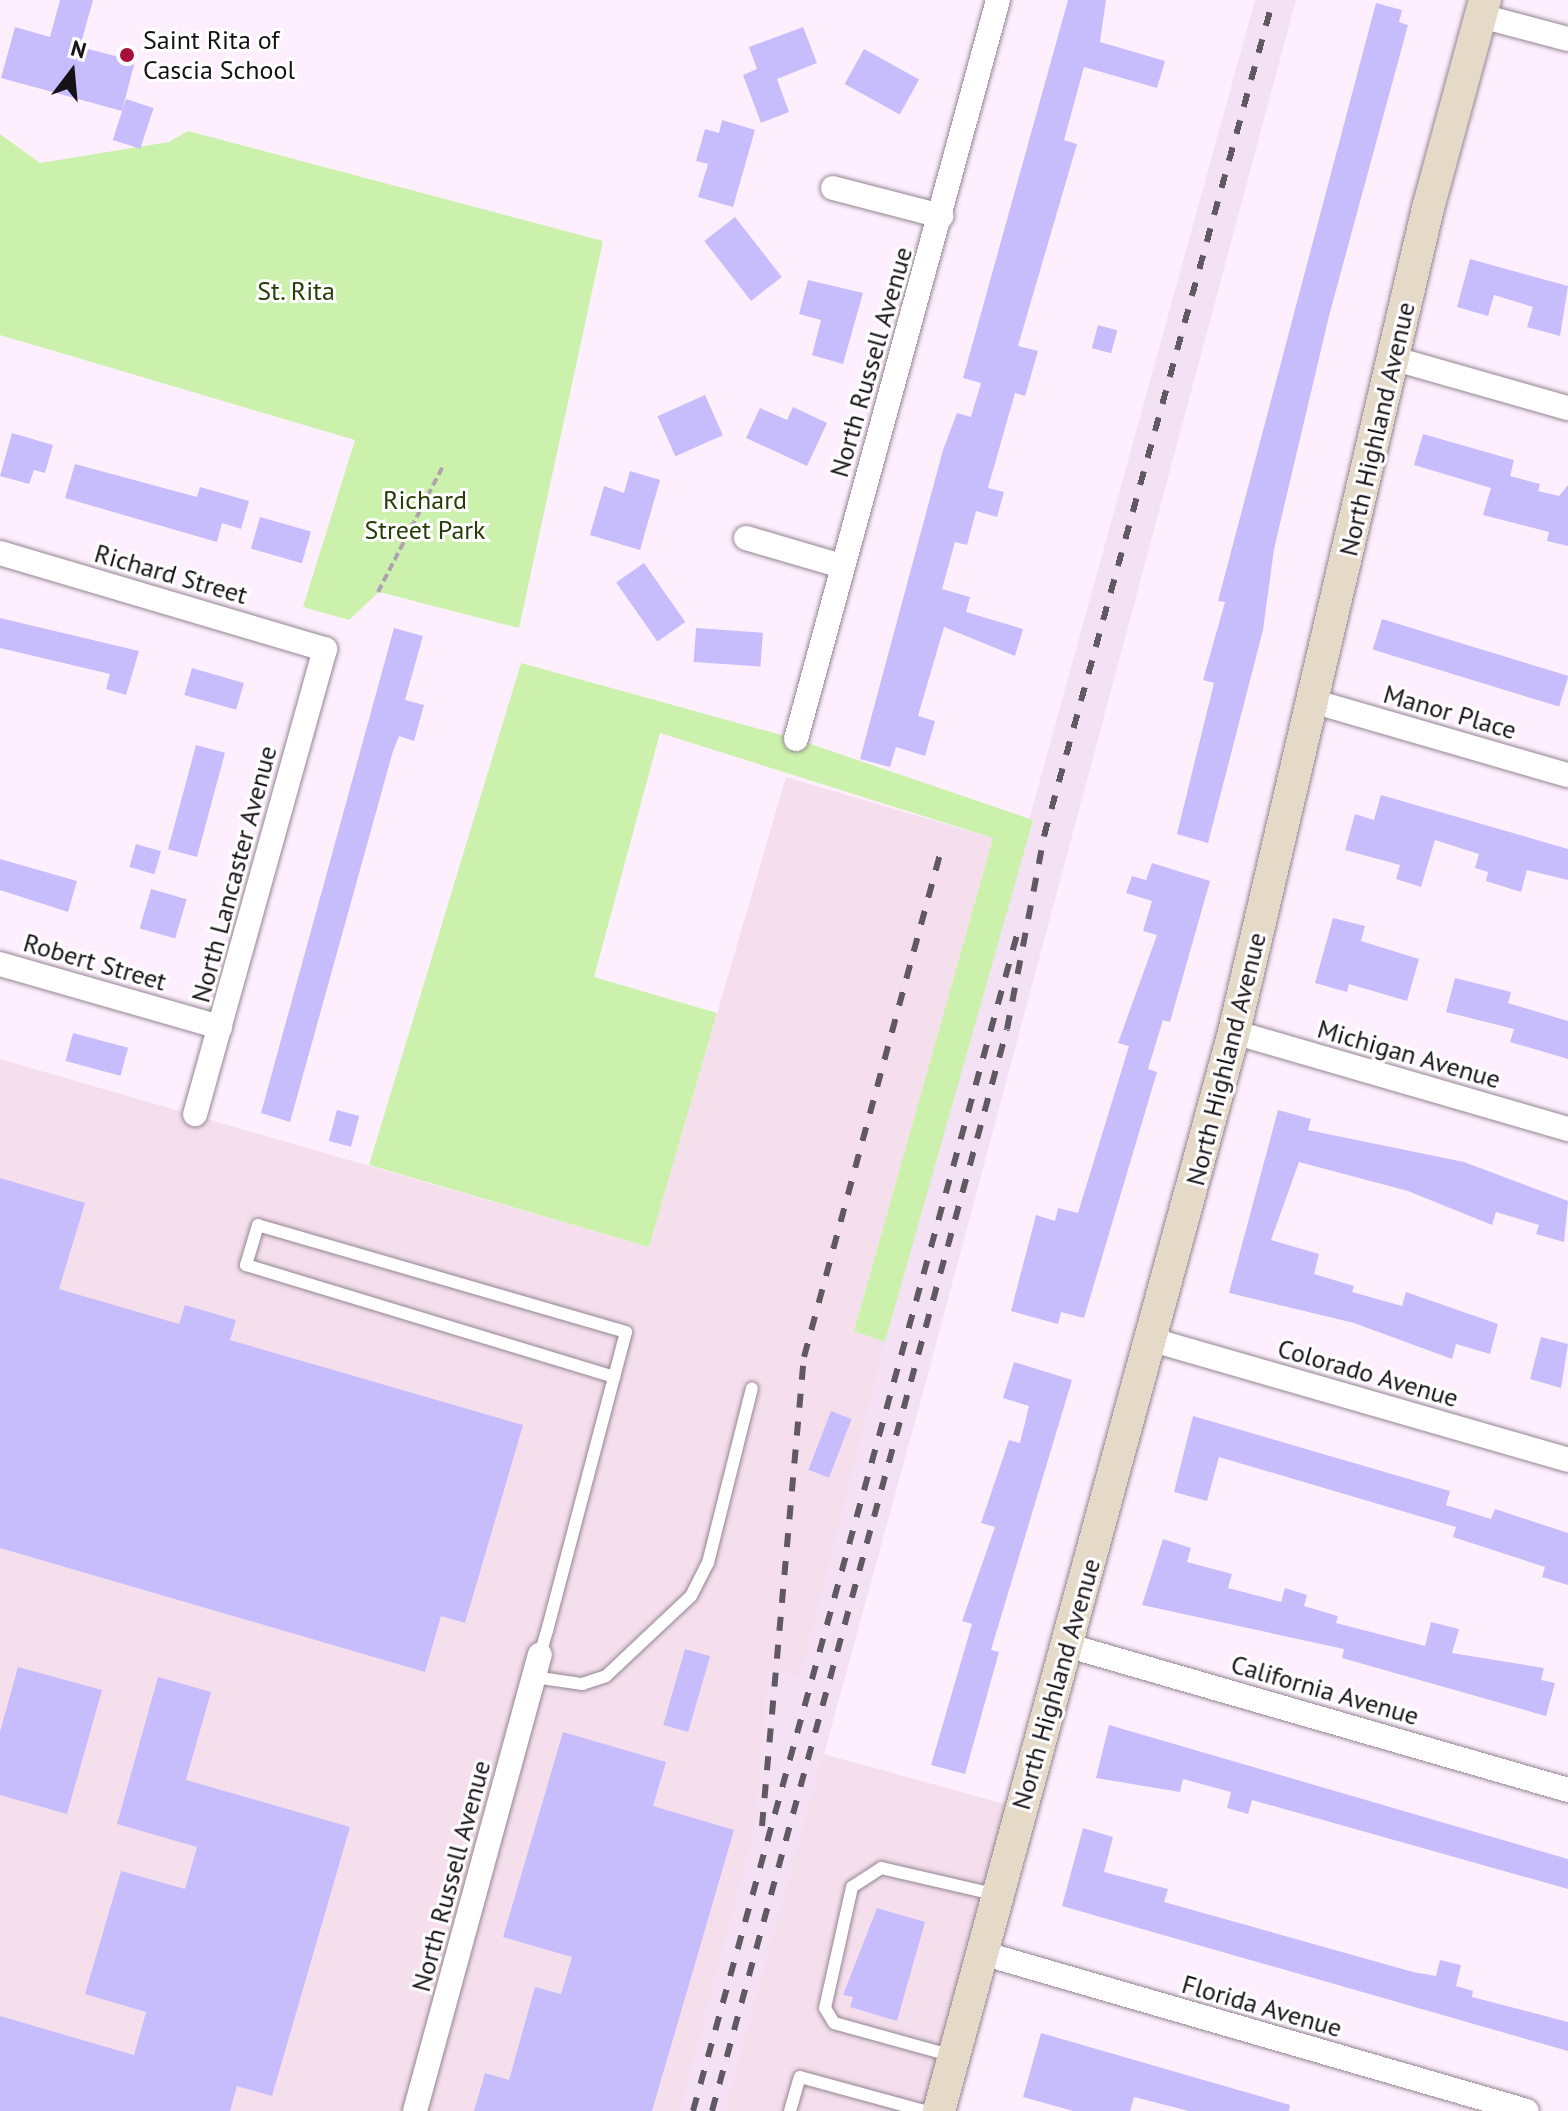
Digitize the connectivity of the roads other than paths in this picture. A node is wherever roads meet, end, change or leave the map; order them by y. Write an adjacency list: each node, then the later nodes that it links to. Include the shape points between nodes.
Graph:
1 (998, 0): 5 (street, North Russell Avenue)
2 (1483, 8): 3 (street); 6 (street, North Highland Avenue)
3 (1568, 39)
4 (833, 188): 5 (street)
5 (941, 216): 10 (street, North Russell Avenue)
6 (1392, 358): 7 (street); 12 (street, North Highland Avenue)
7 (1568, 408)
8 (746, 538): 10 (street)
9 (0, 553): 11 (street, Richard Street)
10 (842, 566): 13 (street, North Russell Avenue)
11 (325, 649): 16 (street, North Lancaster Avenue)
12 (1316, 702): 14 (street, Manor Place); 17 (street, North Highland Avenue)
13 (796, 739)
14 (1568, 775)
15 (0, 964): 16 (street, Robert Street)
16 (220, 1027): 18 (street, North Lancaster Avenue)
17 (1234, 1032): 19 (street, Michigan Avenue); 20 (street, North Highland Avenue)
18 (195, 1114)
19 (1568, 1129)
20 (1153, 1340): 23 (street, Colorado Avenue); 24 (street, North Highland Avenue)
21 (614, 1377): 21 (lane, via 626,1332 258,1225 246,1265); 25 (lane)
22 (752, 1388): 25 (lane, via 708,1563 691,1596 606,1676 582,1684)
23 (1568, 1460)
24 (1066, 1645): 26 (street, California Avenue); 27 (street, North Highland Avenue)
25 (537, 1666): 30 (street, North Russell Avenue)
26 (1568, 1790)
27 (998, 1895): 28 (street, North Highland Avenue); 29 (lane, via 881,1868 852,1887 825,2008 834,2023)
28 (982, 1953): 29 (street, North Highland Avenue); 34 (street, Florida Avenue)
29 (954, 2057): 33 (street, North Highland Avenue)
30 (415, 2111)
31 (790, 2111): 32 (lane, via 800,2077)
32 (924, 2111)
33 (939, 2111)
34 (1527, 2111)

